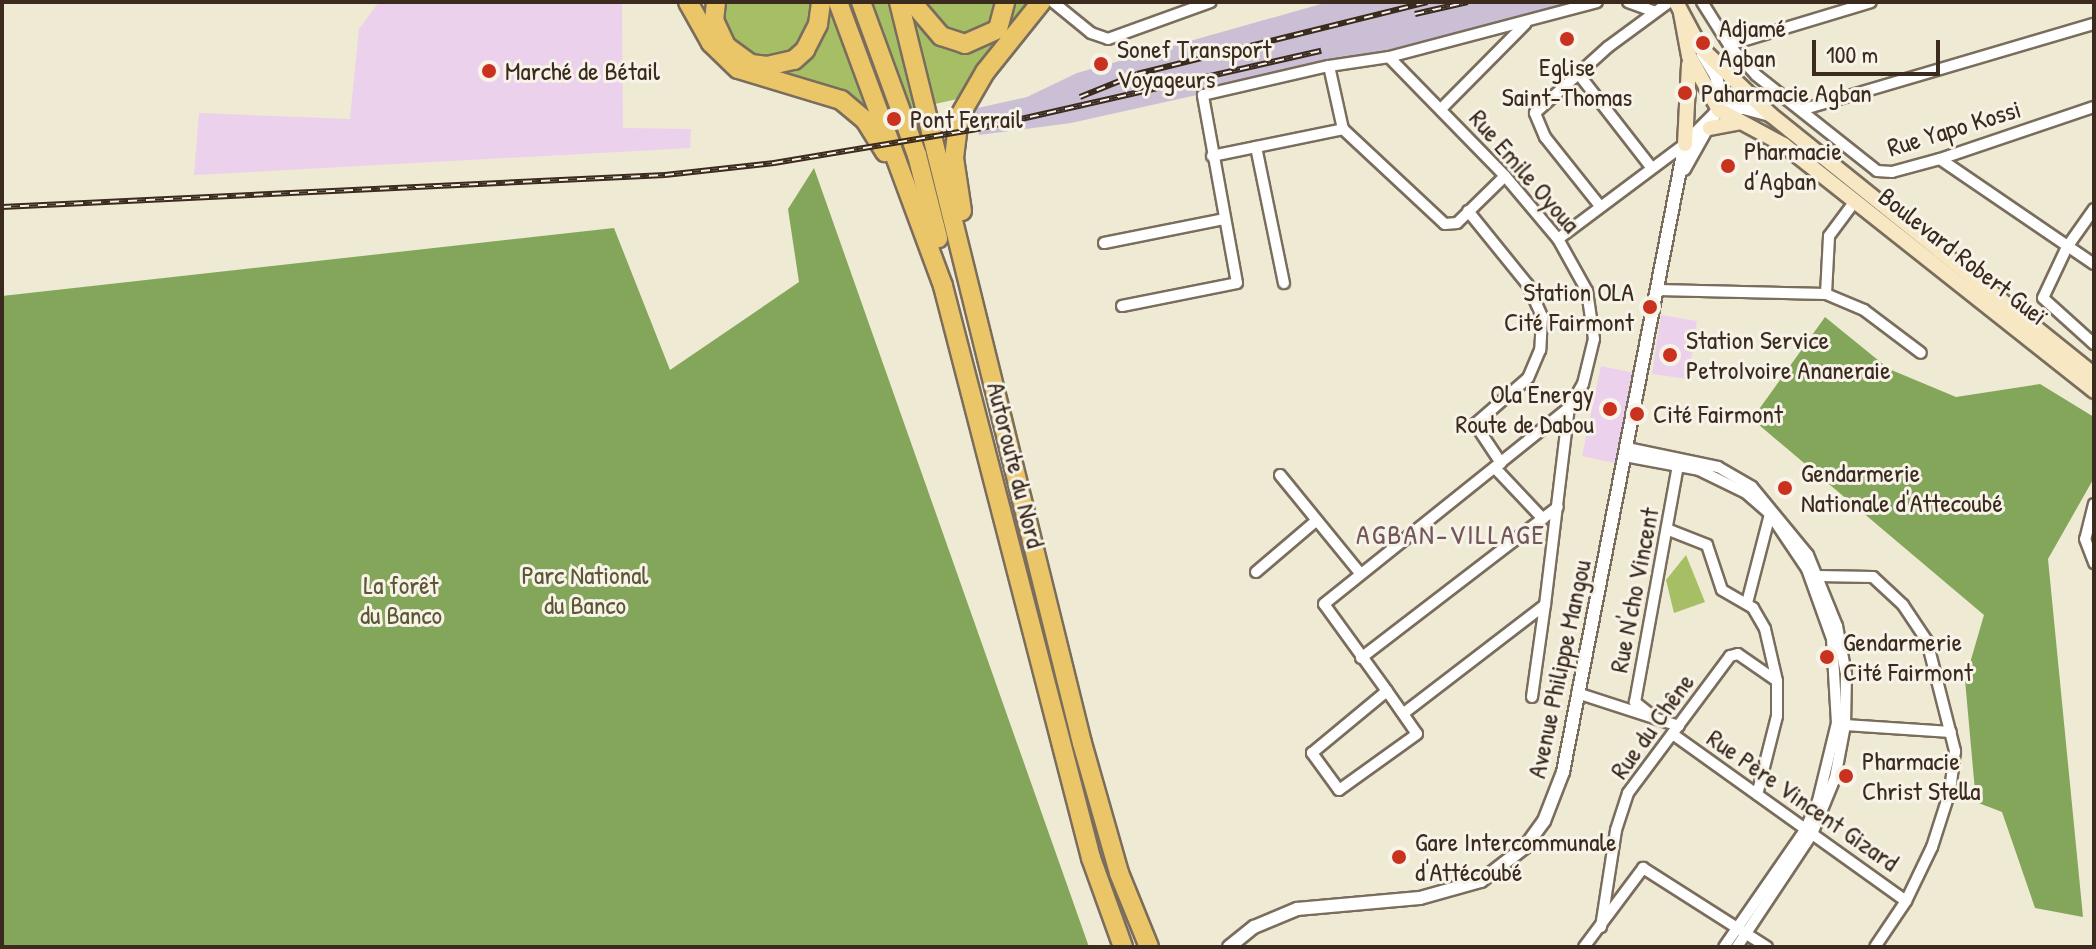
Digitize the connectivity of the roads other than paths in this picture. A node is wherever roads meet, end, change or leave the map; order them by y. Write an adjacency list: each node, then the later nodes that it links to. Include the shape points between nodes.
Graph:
1 (688, 2): 41 (highway, via 711,43 738,69 824,93 854,109)
2 (716, 2): 3 (highway, via 714,20 726,46 751,64 767,66 794,60 805,50 818,24)
3 (821, 2)
4 (838, 2): 41 (highway, Autoroute du Nord)
5 (861, 2): 60 (highway, via 917,155)
6 (899, 2): 56 (highway, Autoroute du Nord)
7 (912, 2): 16 (highway, via 941,36 965,44 998,29)
8 (1041, 2): 56 (highway, via 966,99 955,139 956,184 981,299)
9 (1053, 2): 10 (street, via 1091,33 1108,39)
10 (1211, 2)
11 (1597, 2): 19 (street)
12 (1628, 2): 18 (street)
13 (1669, 2): 18 (street)
14 (1702, 2): 21 (street, Rue Yapo Kossi)
15 (1871, 2): 21 (street)
16 (1008, 3)
17 (1679, 8): 22 (main road)
18 (1653, 11): 25 (street)
19 (1526, 22): 23 (street); 27 (street)
20 (2094, 24): 29 (street)
21 (1729, 45): 29 (street, Rue Yapo Kossi, via 1773,91)
22 (1694, 52): 28 (main road); 30 (main road, Boulevard Robert Gueï); 34 (main road)
23 (1389, 57): 24 (street); 27 (street, Rue Emile Oyoua)
24 (1329, 66): 33 (street); 36 (street, via 1201,96)
25 (1577, 72): 38 (street); 43 (street, via 1534,117)
26 (2094, 107): 37 (street, Rue Yapo Kossi)
27 (1441, 109): 39 (street, Rue Emile Oyoua)
28 (1719, 110): 30 (street, via 1744,108); 31 (main road, Boulevard Robert Gueï); 32 (street, Avenue Philippe Mangou); 34 (street)
29 (1801, 110): 37 (street, Rue Yapo Kossi, via 1877,171)
30 (1771, 115): 58 (main road, Boulevard Robert Gueï)
31 (1749, 124): 32 (main road); 42 (main road, Boulevard Robert Gueï)
32 (1710, 128): 40 (street, Avenue Philippe Mangou)
33 (1343, 129): 35 (street); 45 (street, via 1445,224 1457,223)
34 (1685, 144): 38 (street); 40 (street, Avenue Philippe Mangou)
35 (1256, 147): 36 (street); 51 (street)
36 (1212, 156): 46 (street)
37 (1940, 159): 49 (street)
38 (1651, 167): 43 (street)
39 (1505, 176): 45 (street); 47 (street, Rue Emile Oyoua)
40 (1680, 177): 52 (street, Avenue Philippe Mangou)
41 (910, 192): 60 (highway, Autoroute du Nord)
42 (1855, 201): 53 (street, via 1829,236); 59 (main road, Boulevard Robert Gueï)
43 (1600, 206): 47 (street)
44 (2094, 209): 49 (street)
45 (1468, 211): 63 (street, via 1528,285 1542,317 1540,350 1528,378 1475,424)
46 (1224, 219): 48 (street); 54 (street, via 1237,283)
47 (1558, 239): 61 (street, Rue Emile Oyoua, via 1587,291 1594,317 1592,359)
48 (1104, 243)
49 (2067, 247): 50 (street); 55 (street, via 2043,298)
50 (2094, 264)
51 (1284, 283)
52 (1658, 290): 53 (street); 62 (street, Avenue Philippe Mangou)
53 (1826, 294): 57 (street, via 1864,310)
54 (1122, 306)
55 (2094, 344)
56 (983, 348): 94 (highway, Autoroute du Nord, via 1102,816)
57 (1921, 353)
58 (2094, 375)
59 (2094, 391)
60 (974, 400): 93 (highway, Autoroute du Nord, via 1091,858)
61 (1569, 408): 63 (street, Rue Emile Oyoua); 67 (street)
62 (1626, 452): 64 (street); 75 (street, via 1718,467 1752,487 1793,533); 81 (street, Avenue Philippe Mangou)
63 (1498, 466): 69 (street); 74 (street, Rue Emile Oyoua)
64 (1678, 466): 68 (street, via 1731,483); 71 (street, Rue N'cho Vincent)
65 (1280, 475): 70 (street)
66 (2094, 504): 72 (street, via 2085,539)
67 (1558, 507): 69 (street); 77 (street)
68 (1770, 514): 75 (street); 76 (street)
69 (1543, 519): 78 (street)
70 (1316, 521): 73 (street); 74 (street)
71 (1669, 530): 76 (street, via 1707,545 1722,590); 84 (street, Rue N'cho Vincent, via 1635,702)
72 (2094, 563)
73 (1256, 572)
74 (1359, 572): 78 (street, Rue Emile Oyoua, via 1324,604)
75 (1815, 577): 85 (street, via 1844,662); 87 (street, via 1873,577 1903,605 1927,641); 89 (street, via 1832,639 1838,696 1830,764)
76 (1747, 603): 79 (street, via 1765,629)
77 (1545, 605): 82 (street); 83 (street)
78 (1361, 658): 80 (street, Rue Emile Oyoua)
79 (1777, 681): 86 (street, Rue du Chêne, via 1738,654 1730,656); 88 (street, via 1773,738)
80 (1387, 691): 83 (street, Rue Emile Oyoua); 83 (street, via 1312,753 1339,790 1417,734)
81 (1577, 693): 84 (street, Rue Père Vincent Gizard, via 1622,711); 95 (street, Avenue Philippe Mangou, via 1554,799 1530,840 1495,872 1420,898 1297,909 1254,927)
82 (1532, 697)
83 (1404, 713)
84 (1651, 715): 86 (street, Rue Père Vincent Gizard)
85 (1845, 725): 87 (street); 89 (street, via 1835,778)
86 (1677, 731): 88 (street, Rue Père Vincent Gizard); 91 (street, Rue du Chêne, via 1621,810)
87 (1951, 732): 90 (street, via 1956,765 1950,791 1932,847)
88 (1757, 795): 89 (street, Rue Père Vincent Gizard)
89 (1809, 832): 90 (street, Rue Père Vincent Gizard); 92 (street)
90 (1906, 901): 100 (street)
91 (1601, 927): 92 (street, via 1643,868); 96 (street)
92 (1742, 930): 97 (street); 98 (street); 99 (street)
93 (1123, 947)
94 (1149, 947)
95 (1229, 947)
96 (1584, 947)
97 (1724, 947)
98 (1737, 947)
99 (1767, 947)
100 (1875, 947)

